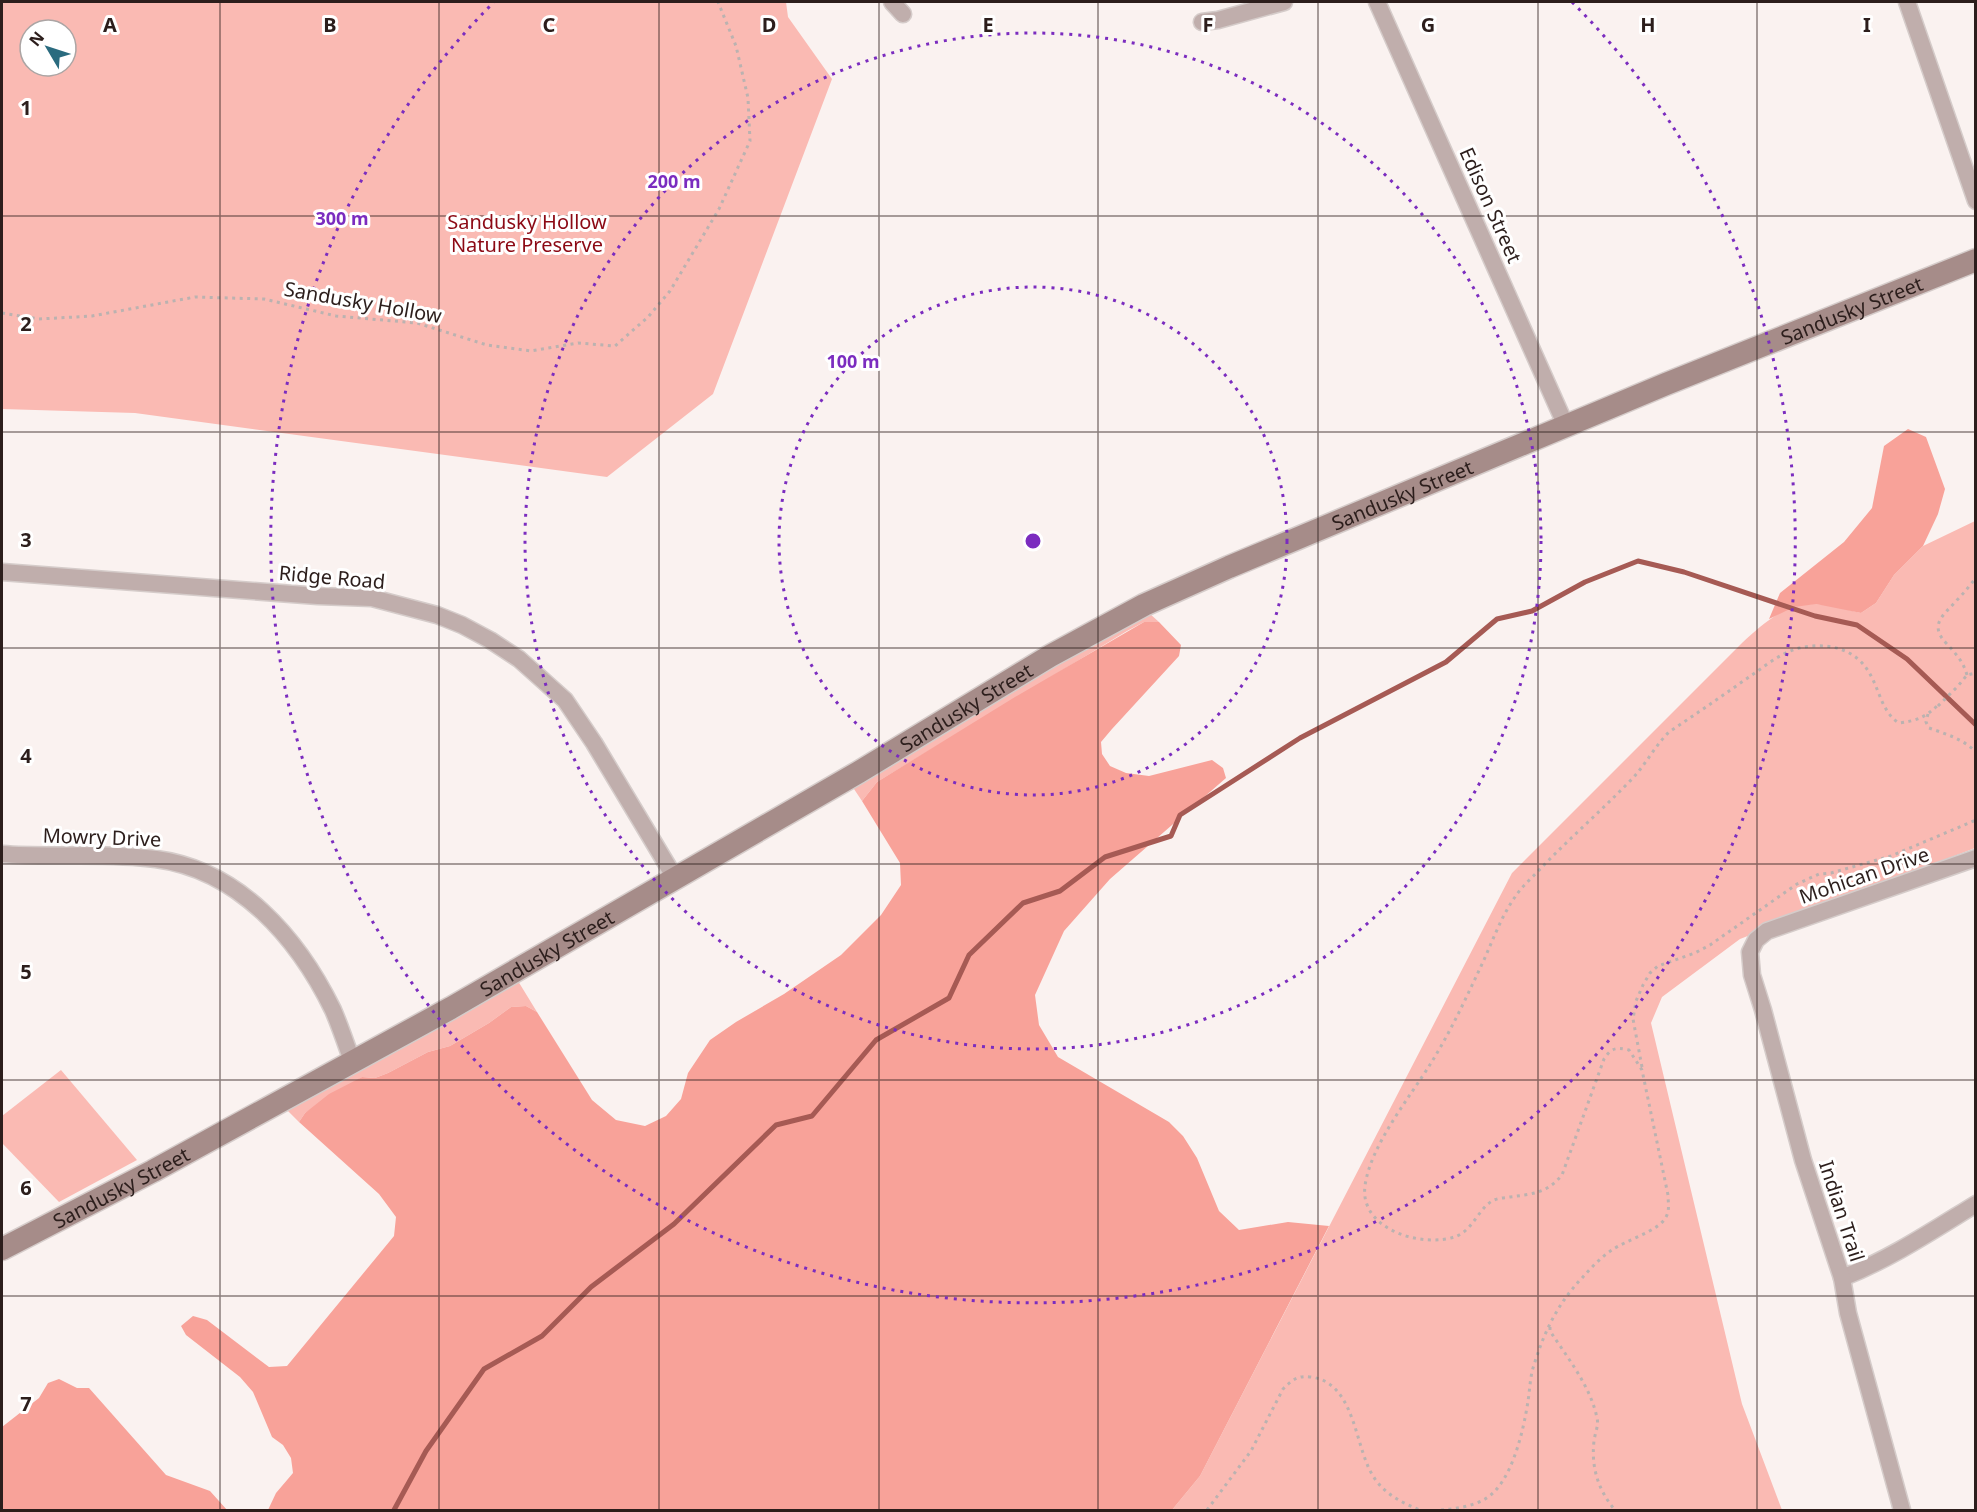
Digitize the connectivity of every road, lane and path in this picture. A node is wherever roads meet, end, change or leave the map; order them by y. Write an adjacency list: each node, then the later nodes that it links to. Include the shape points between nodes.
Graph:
1 (718, 2): 8 (path, Sandusky Hollow, via 736,46 748,98 750,141 719,208 670,291 615,346 578,344 531,351 487,345 417,323 336,316 264,299 195,297 92,316 39,319)
2 (1284, 2): 5 (street)
3 (1377, 2): 9 (street, Edison Street)
4 (1907, 2): 6 (street)
5 (1202, 22)
6 (1976, 201)
7 (1976, 260): 9 (main road, Sandusky Street)
8 (2, 313)
9 (1566, 426): 19 (main road, Sandusky Street, via 1144,605 1050,656)
10 (2, 572): 19 (street, Ridge Road, via 372,598 462,625 519,659 565,700)
11 (1976, 578): 13 (path, via 1939,621 1944,641 1964,665)
12 (1976, 673): 13 (path)
13 (1966, 675): 14 (path)
14 (1928, 715): 15 (path, via 1929,728 1952,735); 22 (path, via 1899,723 1889,717 1879,690 1858,659 1844,650 1819,646 1796,649 1775,660 1669,732 1632,779 1516,895 1433,1060 1386,1133 1372,1162 1365,1187 1366,1204 1395,1232 1414,1239 1438,1240 1458,1235 1492,1202 1553,1186 1562,1175 1600,1067 1610,1050 1629,1050)
15 (1976, 752)
16 (1976, 820): 22 (path, via 1891,856 1819,874 1797,884 1710,945 1658,966 1643,985 1633,1019)
17 (2, 854): 21 (street, Mowry Drive, via 142,857 199,869 218,878 257,906 297,950 333,1010)
18 (1976, 858): 20 (street, Mohican Drive)
19 (675, 878): 21 (main road, Sandusky Street, via 451,1008)
20 (1767, 931): 25 (street, Indian Trail, via 1750,952 1752,975 1803,1160)
21 (352, 1060): 24 (main road, Sandusky Street)
22 (1642, 1070): 26 (path, via 1668,1195 1666,1219 1598,1262 1567,1295)
23 (1976, 1204): 25 (street, via 1873,1266)
24 (2, 1249)
25 (1842, 1278): 31 (street, Indian Trail)
26 (1550, 1324): 29 (path, via 1533,1367 1523,1428 1507,1474 1486,1499); 30 (path, via 1550,1331 1595,1409 1598,1421 1592,1460 1597,1481)
27 (1207, 1510): 28 (path, via 1251,1451 1283,1389 1302,1376 1318,1378 1335,1389 1346,1406 1374,1478 1386,1492)
28 (1420, 1510)
29 (1442, 1510)
30 (1615, 1510)
31 (1902, 1510)

